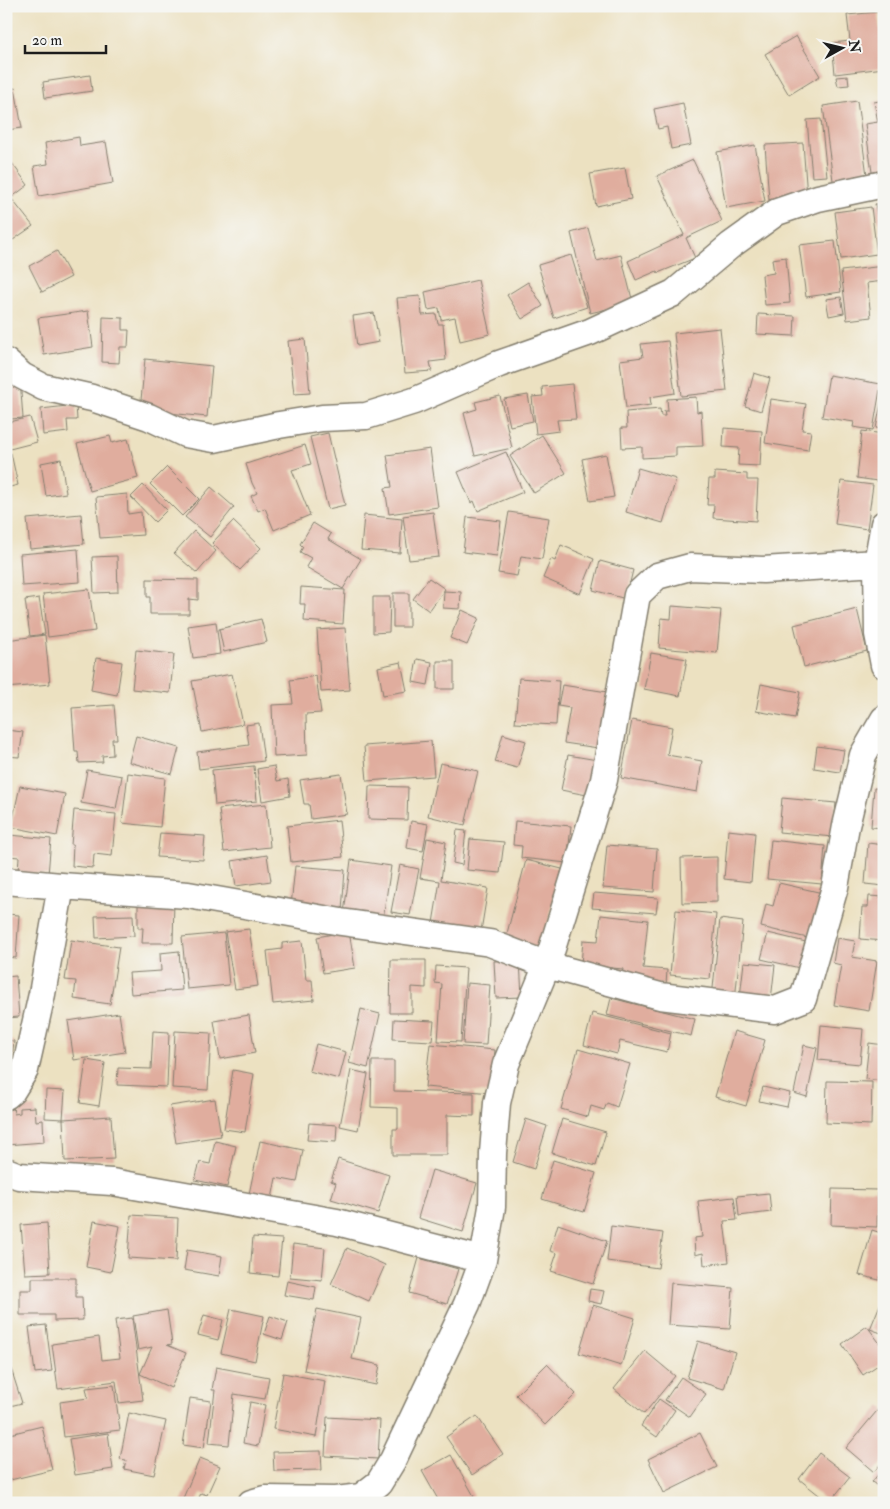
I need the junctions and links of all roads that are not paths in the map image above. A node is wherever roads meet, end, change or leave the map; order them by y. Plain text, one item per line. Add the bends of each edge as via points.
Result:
1 (884, 184) edge
2 (6, 362) edge
3 (884, 524) edge
4 (877, 562) junction
5 (884, 665) edge
6 (884, 719) edge
7 (6, 881) edge
8 (62, 886) junction
9 (547, 965) junction
10 (6, 1096) edge
11 (6, 1171) edge
12 (483, 1260) junction
13 (250, 1503) edge

1 - 2 street via 818,198 777,212 674,292 590,332 498,364 414,401 366,416 322,418 214,439 185,434 92,398 43,387 22,376
3 - 4 street
4 - 5 street via 878,634
4 - 9 street via 763,570 690,567 657,576 637,595 604,780
6 - 9 street via 863,755 835,888 803,999 775,1010 660,996
7 - 8 street
8 - 9 street via 188,895 341,922 490,943
8 - 10 street via 25,1070
9 - 12 street via 506,1064 497,1103 492,1154 492,1207
11 - 12 street via 19,1176 112,1182 337,1222
12 - 13 street via 466,1304 393,1460 379,1483 361,1497 266,1499

